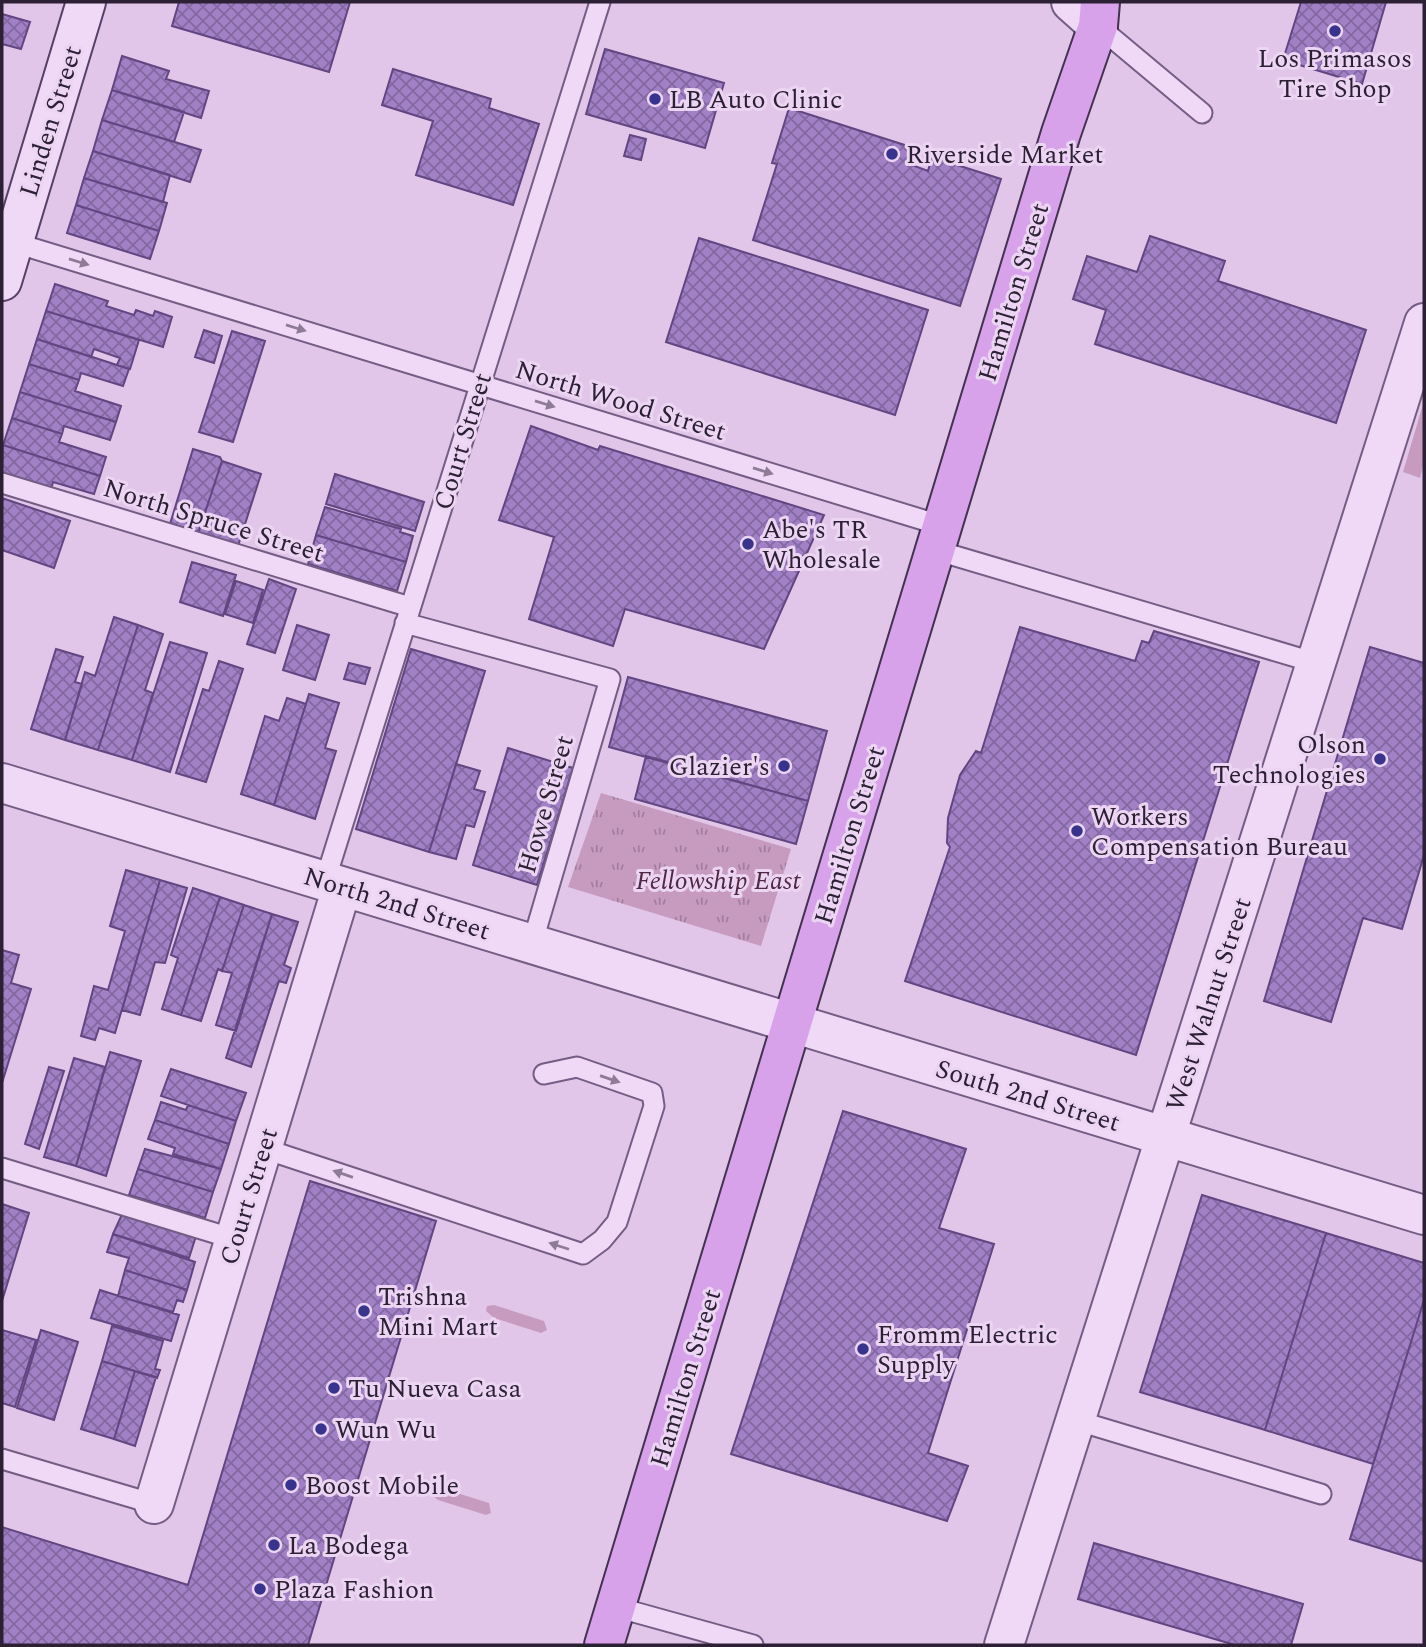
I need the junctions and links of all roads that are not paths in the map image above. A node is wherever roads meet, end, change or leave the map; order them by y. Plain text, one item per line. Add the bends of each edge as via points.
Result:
1 (86, 2) edge
2 (600, 2) edge
3 (1129, 2) edge
4 (1094, 8) edge
5 (1202, 113) dead end
6 (8, 240) edge
7 (2, 281) edge
8 (1424, 323) edge
9 (480, 384) junction
10 (2, 482) edge
11 (939, 538) junction
12 (408, 615) junction
13 (1317, 663) junction
14 (610, 679) joint
15 (2, 783) edge
16 (333, 884) junction
17 (532, 944) junction
18 (792, 1024) junction
19 (544, 1074) dead end
20 (1166, 1137) junction
21 (262, 1148) junction
22 (2, 1168) edge
23 (1424, 1215) edge
24 (234, 1239) junction
25 (1075, 1420) junction
26 (2, 1459) edge
27 (1321, 1494) dead end
28 (153, 1504) joint
29 (615, 1606) junction
30 (604, 1645) edge
31 (753, 1645) edge
32 (1004, 1645) edge

1 - 6 street, Linden Street
2 - 9 lane, Court Street
3 - 4 main road
4 - 5 lane
4 - 11 main road, Hamilton Street via 1058,146
6 - 7 street, Linden Street
6 -> 9 lane, North Wood Street
8 - 13 street, West Walnut Street
9 -> 11 lane, North Wood Street
9 - 12 lane, Court Street
10 - 12 lane, North Spruce Street
11 - 13 lane, North Wood Street
11 - 18 main road, Hamilton Street
12 - 14 lane, North Spruce Street
12 - 16 lane, Court Street
13 - 20 street, West Walnut Street
14 - 17 lane, Howe Street
15 - 16 street, North 2nd Street
16 - 17 street, North 2nd Street
16 - 21 street, Court Street
17 - 18 street, North 2nd Street
18 - 20 street, South 2nd Street
18 - 29 main road, Hamilton Street
19 -> 21 lane via 577,1067 652,1093 654,1107 617,1222 583,1254
20 - 23 street, South 2nd Street
20 - 25 street, West Walnut Street
21 - 24 street, Court Street
22 - 24 lane
24 - 28 street, Court Street
25 - 27 lane
25 - 32 street, West Walnut Street
26 - 28 lane
29 - 30 main road, Hamilton Street
29 - 31 lane

